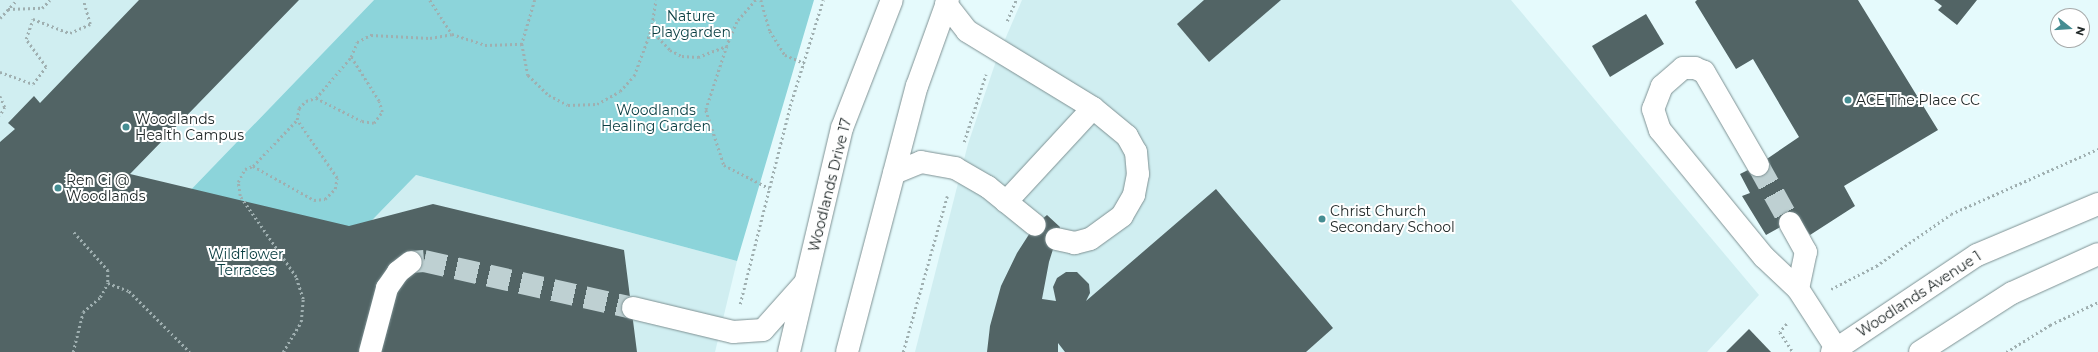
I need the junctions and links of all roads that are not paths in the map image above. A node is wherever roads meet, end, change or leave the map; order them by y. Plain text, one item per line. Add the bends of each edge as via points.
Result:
1 (892, 0) edge
2 (947, 2) edge
3 (1093, 108) junction
4 (1758, 165) tunnel mouth
5 (894, 173) junction
6 (1006, 202) junction
7 (2098, 204) edge
8 (1790, 223) tunnel mouth
9 (1035, 225) dead end
10 (1056, 239) dead end
11 (2098, 254) edge
12 (411, 262) tunnel mouth
13 (807, 280) junction
14 (1802, 295) junction
15 (633, 308) tunnel mouth
16 (1834, 350) edge
17 (370, 352) edge
18 (789, 352) edge
19 (847, 352) edge
20 (1920, 352) edge

1 - 13 street, Woodlands Drive 17 via 842,128
2 - 3 street via 967,31
2 - 5 street via 917,86
3 - 6 street
3 - 10 street via 1126,136 1136,152 1138,174 1134,195 1122,216 1090,239 1075,243
4 - 14 street via 1704,72 1695,68 1683,68 1662,86 1654,108 1660,130 1764,258
5 - 6 street via 921,162 955,168 988,187
5 - 19 street
6 - 9 street
7 - 16 street, Woodlands Avenue 1 via 1977,256
8 - 14 street via 1806,252
11 - 20 street via 2012,293
12 - 17 street via 398,272 387,288
13 - 15 street via 763,330 733,332
13 - 18 street, Woodlands Drive 17
14 - 16 street

